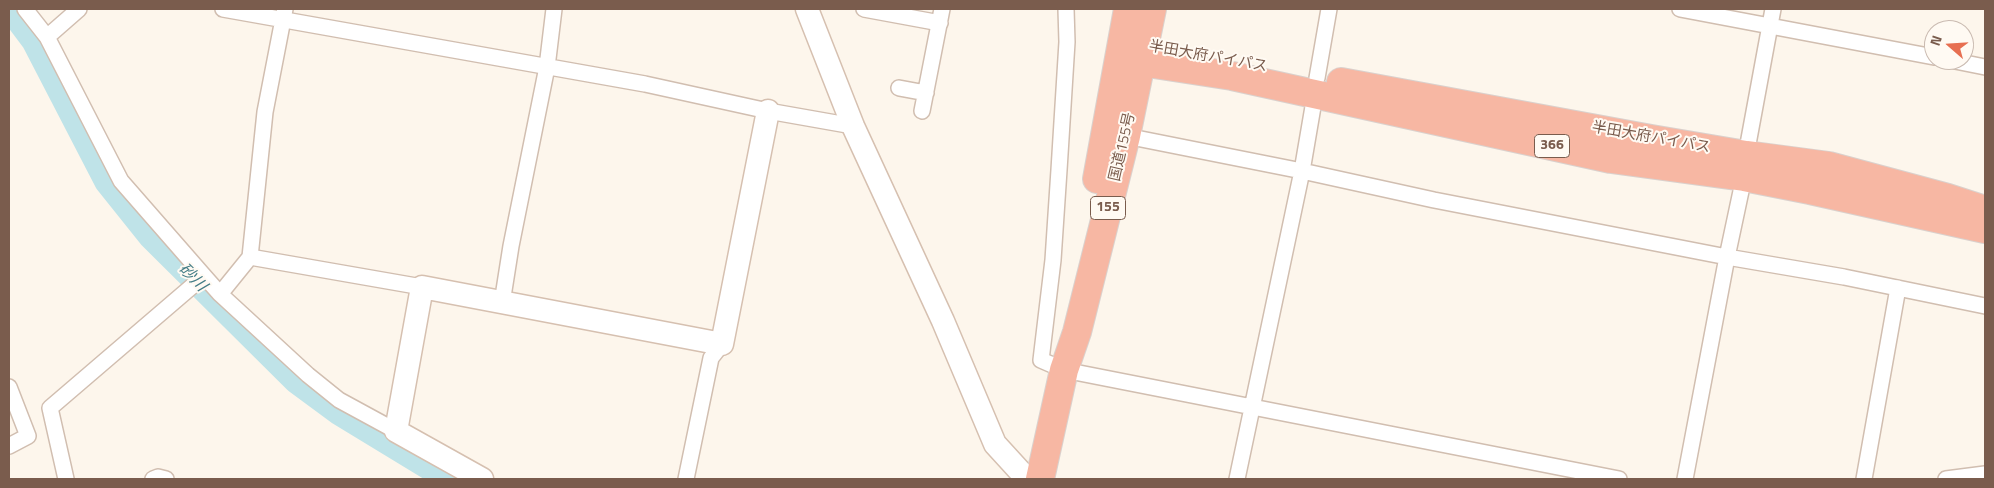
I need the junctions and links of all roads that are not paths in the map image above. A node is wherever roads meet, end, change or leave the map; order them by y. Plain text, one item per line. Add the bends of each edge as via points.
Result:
1 (25, 9) edge
2 (79, 9) edge
3 (224, 9) edge
4 (554, 9) edge
5 (864, 9) edge
6 (1066, 9) edge
7 (1128, 9) edge
8 (1152, 9) edge
9 (1329, 9) edge
10 (1680, 9) edge
11 (1773, 9) edge
12 (813, 11) edge
13 (284, 14) edge
14 (941, 16) edge
15 (1770, 26) junction
16 (47, 37) junction
17 (1136, 52) junction
18 (1924, 55) edge
19 (548, 67) junction
20 (1316, 86) junction
21 (899, 88) dead end
22 (926, 93) junction
23 (768, 111) junction
24 (922, 111) dead end
25 (853, 126) junction
26 (1126, 136) junction
27 (1745, 166) junction
28 (1302, 171) junction
29 (1985, 210) edge
30 (1985, 229) edge
31 (250, 257) junction
32 (1727, 257) junction
33 (204, 276) junction
34 (422, 287) junction
35 (1898, 288) junction
36 (220, 294) junction
37 (502, 303) junction
38 (1985, 306) edge
39 (722, 344) junction
40 (1064, 370) junction
41 (9, 387) edge
42 (1251, 407) junction
43 (396, 431) junction
44 (9, 446) edge
45 (1985, 474) edge
46 (66, 479) edge
47 (153, 479) edge
48 (166, 479) edge
49 (482, 479) edge
50 (686, 479) edge
51 (1027, 479) edge
52 (1040, 479) edge
53 (1237, 479) edge
54 (1619, 479) edge
55 (1685, 479) edge
56 (1864, 479) edge
57 (1946, 479) edge

1 - 16 street
2 - 16 street
3 - 13 street
4 - 19 street
5 - 14 street
6 - 40 street via 1059,170 1041,360
7 - 17 highway, 国道155号 / 155
8 - 17 highway, 国道155号 / 155
9 - 20 street
10 - 15 street
11 - 15 street
12 - 25 street
13 - 19 street
13 - 31 street via 265,112
14 - 22 street
15 - 18 street
15 - 27 street
16 - 33 street via 121,181
17 - 20 highway, 半田大府パイパス / 366
17 - 26 highway, 国道155号 / 155
17 - 40 highway, 国道155号 / 155 via 1107,132 1067,327
19 - 23 street
19 - 37 street
20 - 27 highway, 半田大府パイパス / 366 via 1611,159
20 - 28 street
21 - 22 street
22 - 24 street
23 - 25 street
23 - 39 street
25 - 51 street via 943,320 996,444
26 - 28 street
26 - 40 highway, 国道155号 / 155
27 - 29 highway, 半田大府パイパス / 366 via 1829,166
27 - 30 highway, 半田大府パイパス / 366 via 1867,202
27 - 32 street
28 - 32 street
28 - 42 street
31 - 34 street
31 - 36 street
32 - 35 street
32 - 55 street
33 - 36 street
33 - 46 street via 50,408
34 - 37 street
34 - 43 street
35 - 38 street
35 - 56 street
36 - 43 street via 339,400
37 - 39 street
39 - 50 street via 711,358
40 - 42 street
40 - 52 highway, 国道155号 / 155
41 - 44 street via 28,436
42 - 53 street
42 - 54 street
43 - 49 street
45 - 57 street
47 - 48 street via 158,476

